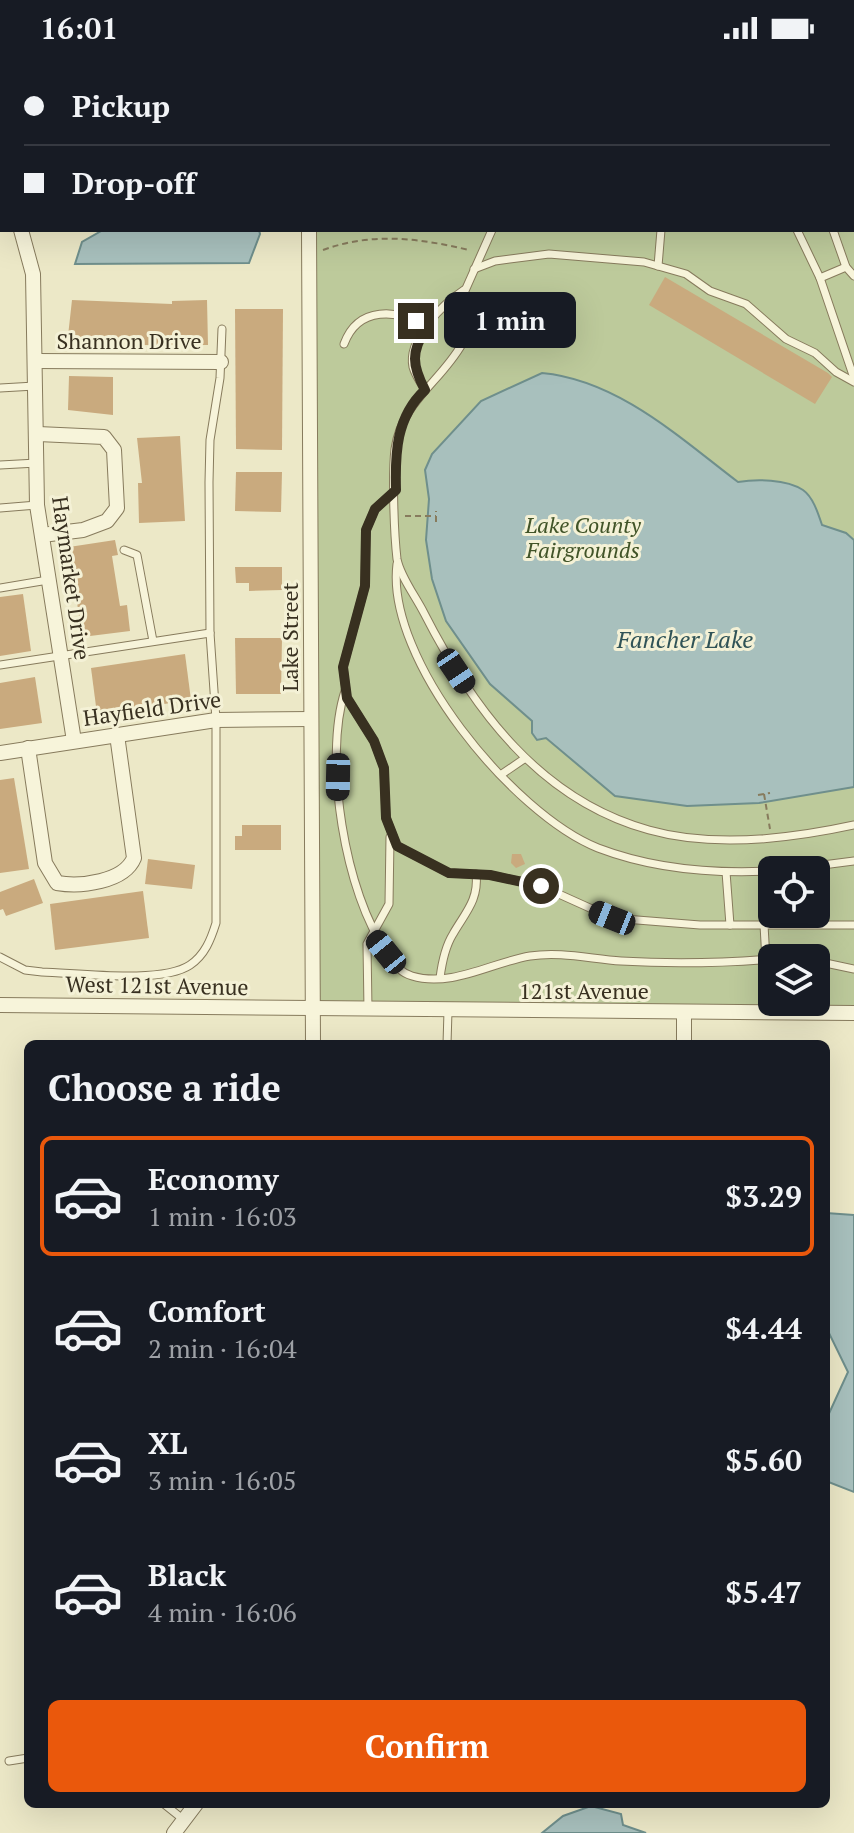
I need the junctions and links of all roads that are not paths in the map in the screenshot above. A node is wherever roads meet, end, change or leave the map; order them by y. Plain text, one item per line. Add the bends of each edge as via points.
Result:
1 (22, 232) edge
2 (309, 232) edge
3 (491, 232) edge
4 (661, 232) edge
5 (798, 232) edge
6 (834, 232) edge
7 (658, 266) junction
8 (846, 267) junction
9 (474, 269) junction
10 (854, 276) edge
11 (820, 278) junction
12 (466, 288) junction
13 (426, 328) junction
14 (222, 329) dead end
15 (344, 344) dead end
16 (36, 361) junction
17 (221, 362) junction
18 (854, 380) edge
19 (37, 386) junction
20 (0, 388) edge
21 (425, 390) junction
22 (38, 434) junction
23 (37, 463) junction
24 (0, 465) edge
25 (396, 490) junction
26 (37, 505) junction
27 (0, 508) edge
28 (42, 535) junction
29 (124, 550) dead end
30 (397, 562) junction
31 (48, 580) junction
32 (0, 588) edge
33 (210, 633) junction
34 (153, 641) junction
35 (60, 656) junction
36 (0, 665) edge
37 (346, 689) junction
38 (311, 719) junction
39 (216, 720) junction
40 (117, 735) junction
41 (74, 741) junction
42 (28, 748) junction
43 (0, 753) edge
44 (524, 759) junction
45 (502, 774) junction
46 (854, 825) edge
47 (391, 830) junction
48 (854, 861) edge
49 (830, 864) edge
50 (758, 871) edge
51 (726, 872) junction
52 (476, 874) junction
53 (730, 925) junction
54 (758, 925) edge
55 (830, 925) edge
56 (854, 925) edge
57 (373, 935) junction
58 (0, 957) edge
59 (758, 959) edge
60 (830, 964) edge
61 (854, 969) edge
62 (440, 978) junction
63 (0, 1005) edge
64 (314, 1009) junction
65 (368, 1010) junction
66 (448, 1011) junction
67 (684, 1012) junction
68 (854, 1013) edge
69 (313, 1040) edge
70 (447, 1040) edge
71 (684, 1040) edge
72 (24, 1759) edge
73 (9, 1761) dead end
74 (169, 1808) edge
75 (193, 1808) edge
76 (184, 1820) junction
77 (174, 1833) edge

1 - 16 street, Haymarket Drive via 33,274
2 - 38 street, Lake Street
3 - 9 lane
4 - 7 lane
5 - 11 lane
6 - 8 lane
7 - 9 lane via 549,254
7 - 18 lane via 746,304 786,339
8 - 10 lane
8 - 11 lane
9 - 12 lane
11 - 18 lane
12 - 13 lane
12 - 21 lane via 456,311 462,344 448,369
13 - 15 lane via 395,312 375,314 349,332
13 - 21 lane via 413,357
14 - 17 lane
16 - 17 street, Shannon Drive
16 - 19 street, Haymarket Drive
17 - 33 lane via 210,440
19 - 20 lane
19 - 22 street, Haymarket Drive
21 - 25 lane via 411,403 402,424 395,449
22 - 23 street, Haymarket Drive
22 - 28 street via 104,437 114,450 117,508 107,521 83,530
23 - 24 lane
23 - 26 street, Haymarket Drive
25 - 30 lane
25 - 37 lane via 375,509 366,530 365,586 343,667
26 - 27 lane
26 - 28 street, Haymarket Drive
28 - 31 street, Haymarket Drive
29 - 34 lane via 137,555
30 - 44 lane via 443,653
30 - 45 lane via 398,606 414,653 459,725
31 - 32 lane
31 - 35 street, Haymarket Drive
33 - 34 lane
33 - 39 lane
34 - 35 lane
35 - 36 lane
35 - 41 street, Haymarket Drive
37 - 47 lane via 384,768
37 - 57 lane via 337,713 337,793 352,875
38 - 39 street, Hayfield Drive
38 - 64 street, Lake Street
39 - 40 street, Hayfield Drive
39 - 58 lane via 216,923 202,955 162,974 42,972
40 - 41 street, Hayfield Drive
40 - 42 street via 134,858 119,876 68,885 57,883 45,863
41 - 42 street, Hayfield Drive
42 - 43 street, Hayfield Drive
44 - 45 lane
44 - 46 lane via 588,805 648,830 771,838
45 - 51 lane via 541,814 598,848 634,859
47 - 52 lane via 397,846 449,873
47 - 57 lane via 389,904
48 - 49 lane
50 - 51 lane
51 - 53 lane
52 - 53 lane via 541,886 612,918
52 - 62 lane via 473,904 453,934
53 - 54 lane
55 - 56 lane
57 - 62 lane via 400,971
57 - 65 lane via 367,944
59 - 62 lane via 622,961 531,955
60 - 61 lane
63 - 64 street, West 121st Avenue
64 - 65 street, 121st Avenue
64 - 69 street, Lake Street
65 - 66 street, 121st Avenue
66 - 67 street, 121st Avenue
66 - 70 lane
67 - 68 street, 121st Avenue
67 - 71 street
72 - 73 lane
74 - 76 lane
75 - 76 street
76 - 77 street

